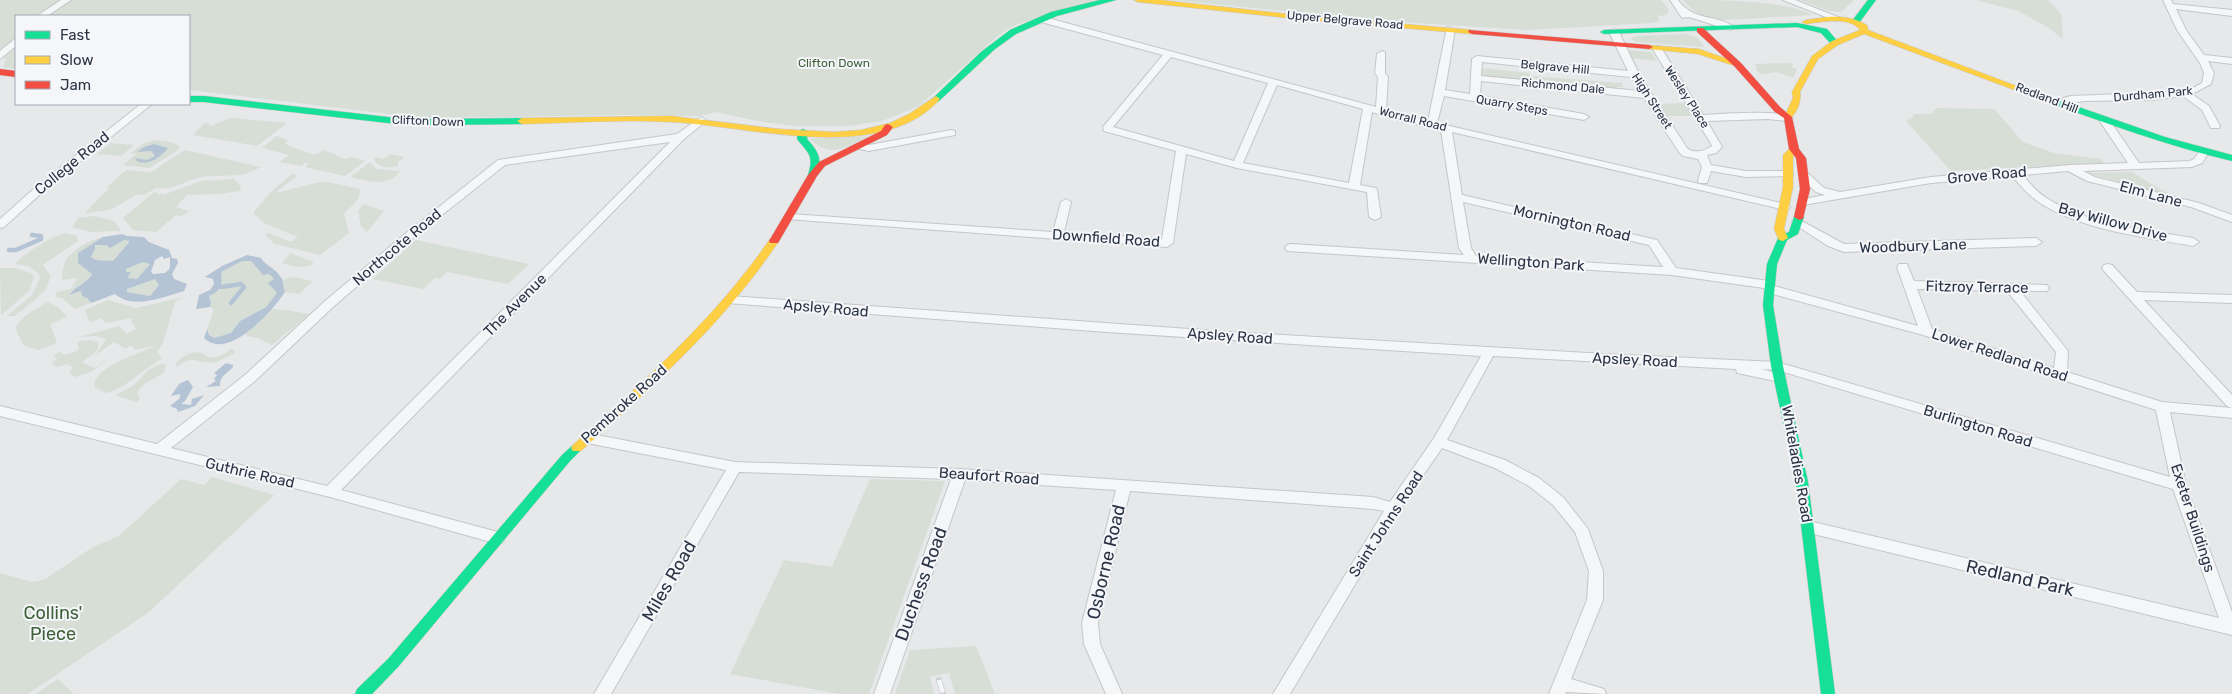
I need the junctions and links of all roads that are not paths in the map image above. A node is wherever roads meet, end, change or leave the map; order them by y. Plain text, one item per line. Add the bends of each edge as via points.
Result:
1 (67, 0) edge
2 (1112, 0) edge
3 (1138, 0) edge
4 (1674, 0) edge
5 (1787, 0) edge
6 (1872, 0) edge
7 (2169, 3) edge
8 (1683, 12) junction
9 (2232, 12) edge
10 (43, 15) edge
11 (1839, 19) junction
12 (1044, 20) junction
13 (1797, 25) junction
14 (1860, 26) junction
15 (1730, 27) junction
16 (1450, 29) junction
17 (1663, 30) junction
18 (1700, 30) junction
19 (1614, 32) junction
20 (1552, 37) junction
21 (15, 42) edge
22 (1835, 43) junction
23 (1619, 44) junction
24 (1657, 48) junction
25 (1169, 54) junction
26 (1382, 54) dead end
27 (0, 56) edge
28 (2201, 57) junction
29 (2232, 61) edge
30 (1738, 64) junction
31 (0, 72) edge
32 (15, 74) edge
33 (1634, 74) junction
34 (1477, 78) junction
35 (1273, 83) junction
36 (1757, 85) junction
37 (1440, 92) junction
38 (1796, 92) junction
39 (2184, 93) junction
40 (190, 94) edge
41 (1648, 94) junction
42 (203, 98) junction
43 (1476, 98) junction
44 (190, 99) edge
45 (2062, 104) junction
46 (146, 105) edge
47 (1368, 107) junction
48 (1381, 111) junction
49 (1584, 117) dead end
50 (1702, 118) junction
51 (1788, 118) junction
52 (701, 120) junction
53 (2104, 120) junction
54 (1432, 124) junction
55 (888, 126) junction
56 (2215, 126) dead end
57 (1446, 128) junction
58 (803, 132) junction
59 (951, 133) dead end
60 (680, 137) junction
61 (858, 146) junction
62 (1794, 149) junction
63 (1181, 150) junction
64 (2204, 152) junction
65 (1701, 156) junction
66 (2232, 158) edge
67 (1237, 164) junction
68 (2135, 165) junction
69 (1707, 168) junction
70 (2070, 168) junction
71 (2015, 173) junction
72 (1788, 174) junction
73 (813, 175) junction
74 (1805, 176) junction
75 (1703, 181) dead end
76 (1354, 187) junction
77 (1839, 195) junction
78 (1456, 197) junction
79 (1066, 202) dead end
80 (1803, 202) junction
81 (1785, 207) junction
82 (790, 217) junction
83 (1375, 217) dead end
84 (2232, 219) edge
85 (1798, 222) junction
86 (0, 226) edge
87 (1058, 236) junction
88 (1783, 238) junction
89 (2036, 242) dead end
90 (2193, 242) dead end
91 (1291, 248) dead end
92 (1472, 258) junction
93 (1903, 267) dead end
94 (2108, 268) dead end
95 (1672, 271) junction
96 (1911, 285) junction
97 (1769, 287) junction
98 (2011, 288) junction
99 (2043, 288) dead end
100 (2135, 296) junction
101 (2232, 299) edge
102 (731, 300) junction
103 (1927, 332) junction
104 (1489, 353) junction
105 (1779, 372) junction
106 (2060, 375) junction
107 (2232, 403) edge
108 (2162, 407) junction
109 (0, 412) edge
110 (2232, 413) edge
111 (587, 438) junction
112 (1439, 442) junction
113 (158, 451) junction
114 (735, 467) junction
115 (960, 474) junction
116 (2179, 485) junction
117 (1124, 486) junction
118 (330, 492) junction
119 (1393, 508) junction
120 (1809, 527) junction
121 (498, 538) junction
122 (2231, 628) edge
123 (1560, 689) edge
124 (362, 694) edge
125 (602, 694) edge
126 (882, 694) edge
127 (1114, 694) edge
128 (1281, 694) edge
129 (1598, 694) edge
130 (1828, 694) edge

1 - 10 street
2 - 12 main road
3 - 16 main road, Upper Belgrave Road
4 - 8 street
5 - 11 street
6 - 14 main road
7 - 9 street
7 - 28 street, Durdham Park via 2182,32
8 - 15 street
8 - 17 street via 1678,23
8 - 18 street
11 - 13 main road, Upper Belgrave Road
11 - 14 main road, Upper Belgrave Road
12 - 25 street, Worrall Road
12 - 55 main road via 1004,38 921,110
13 - 15 main road, Upper Belgrave Road
13 - 22 main road, Upper Belgrave Road via 1823,30 1832,36
14 - 22 main road
14 - 45 main road, Redland Hill
15 - 18 main road, Upper Belgrave Road
16 - 20 main road, Upper Belgrave Road
16 - 37 street
17 - 18 main road, Upper Belgrave Road
17 - 19 main road, Upper Belgrave Road
18 - 30 main road
19 - 20 main road, Upper Belgrave Road
19 - 23 street, High Street
20 - 23 main road, Upper Belgrave Road
21 - 27 street
22 - 38 main road via 1815,58
23 - 24 main road, Upper Belgrave Road
23 - 33 street, High Street
24 - 30 main road, Upper Belgrave Road via 1699,52
24 - 50 street, Wesley Place
25 - 35 street, Worrall Road
25 - 63 street via 1108,129
26 - 48 street
28 - 29 street
28 - 39 street, Durdham Park via 2210,78 2201,89
30 - 36 main road
31 - 32 main road
33 - 34 street, Belgrave Hill via 1477,59
33 - 41 street, High Street
34 - 41 street, Richmond Dale
34 - 43 street
35 - 47 street, Worrall Road
35 - 67 street
36 - 38 main road via 1776,92
36 - 51 main road
37 - 43 street, Quarry Steps
37 - 54 street
38 - 51 main road via 1797,98
39 - 45 street, Durdham Park via 2143,98 2072,98
39 - 56 street via 2210,108
40 - 42 main road, Clifton Down
41 - 65 street, High Street via 1687,154
42 - 44 main road, Clifton Down
42 - 52 main road, Clifton Down via 426,122
43 - 49 street, Quarry Steps
45 - 53 main road, Redland Hill
46 - 86 street, College Road via 42,187
47 - 48 street, Worrall Road
47 - 76 street
48 - 54 street, Worrall Road
50 - 51 street
50 - 65 street, Wesley Place via 1717,147 1701,153
51 - 62 main road, Whiteladies Road
52 - 58 main road, Clifton Down
52 - 60 street, The Avenue
53 - 64 main road, Redland Hill
53 - 68 street
54 - 57 street, Worrall Road
55 - 58 main road, Clifton Down via 834,134
55 - 61 main road, Pembroke Road via 884,133
57 - 78 street
57 - 81 street, Worrall Road
58 - 73 main road via 802,139 816,154
59 - 61 street via 869,148
60 - 113 street, Northcote Road via 502,162 329,304 250,378
60 - 118 street, The Avenue
61 - 73 main road, Pembroke Road via 822,164
62 - 72 main road, Whiteladies Road via 1788,155
62 - 74 main road, Whiteladies Road via 1801,158
63 - 67 street
63 - 87 street, Downfield Road via 1167,243
64 - 66 main road, Redland Hill
64 - 68 street, Grove Road via 2192,164
65 - 69 street
67 - 76 street
68 - 70 street, Grove Road
69 - 72 street via 1746,174
69 - 75 street
70 - 71 street, Grove Road
70 - 84 street, Elm Lane via 2091,178
71 - 77 street, Grove Road via 1931,180
71 - 90 street, Bay Willow Drive via 2040,198 2058,208 2130,230
72 - 81 main road, Whiteladies Road
73 - 82 main road, Pembroke Road
74 - 77 street, Grove Road via 1820,190
74 - 80 main road, Whiteladies Road
76 - 83 street via 1372,190
77 - 80 street, Grove Road
78 - 92 street via 1465,248
78 - 95 street, Mornington Road via 1653,242
79 - 87 street
80 - 85 main road, Whiteladies Road
81 - 88 main road, Whiteladies Road via 1779,229
82 - 87 street, Downfield Road
82 - 102 main road, Pembroke Road
85 - 88 main road, Whiteladies Road via 1793,234
85 - 89 street, Woodbury Lane via 1844,248
88 - 97 main road, Whiteladies Road via 1772,264
91 - 92 street, Wellington Park
92 - 95 street, Wellington Park
93 - 96 street
94 - 100 street
95 - 97 street, Wellington Park
96 - 98 street, Fitzroy Terrace
96 - 103 street
97 - 103 street, Lower Redland Road
97 - 105 main road, Whiteladies Road via 1768,305
98 - 99 street, Fitzroy Terrace
98 - 106 street via 2062,351
100 - 101 street
100 - 107 street
102 - 104 street, Apsley Road
102 - 111 main road, Pembroke Road via 682,351
103 - 106 street, Lower Redland Road
104 - 105 street, Apsley Road via 1730,366
104 - 112 street, Saint Johns Road
105 - 116 street, Burlington Road
105 - 120 main road, Whiteladies Road
106 - 108 street, Lower Redland Road
108 - 110 street, Lower Redland Road
108 - 116 street, Exeter Buildings
109 - 113 street, Guthrie Road
111 - 114 street, Beaufort Road
111 - 121 main road, Pembroke Road
112 - 119 street, Saint Johns Road
112 - 123 street via 1500,464 1534,482 1558,501 1581,529 1596,571 1595,600
113 - 118 street, Guthrie Road
114 - 115 street, Beaufort Road
114 - 125 street, Miles Road
115 - 117 street, Beaufort Road
115 - 126 street, Duchess Road
116 - 122 street, Exeter Buildings
117 - 119 street, Beaufort Road via 1373,503
117 - 127 street, Osborne Road via 1090,623 1092,644
118 - 121 street, Guthrie Road
119 - 128 street, Saint Johns Road
120 - 122 street, Redland Park
120 - 130 main road, Whiteladies Road
121 - 124 main road, Pembroke Road via 393,663
123 - 129 street

